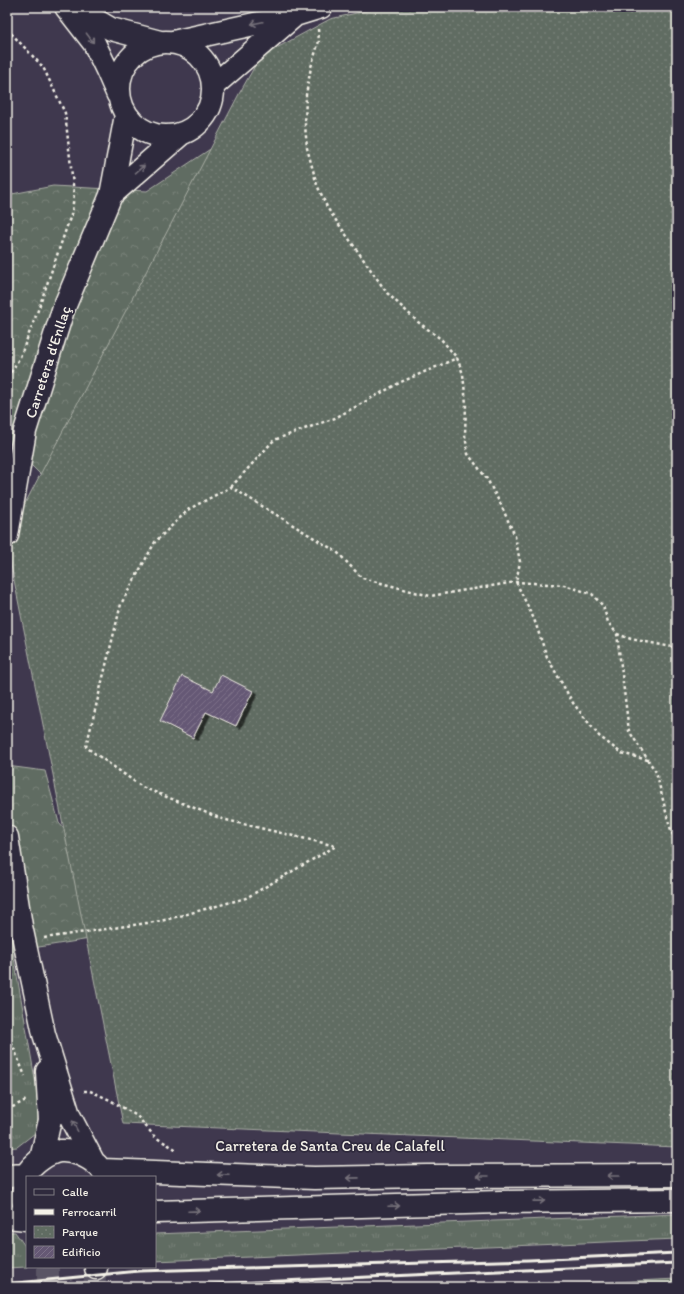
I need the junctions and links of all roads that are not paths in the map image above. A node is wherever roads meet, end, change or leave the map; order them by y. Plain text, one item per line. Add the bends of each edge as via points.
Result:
1 (66, 7) edge
2 (73, 7) edge
3 (318, 8) edge
4 (295, 15) junction
5 (166, 42) junction
6 (213, 86) junction
7 (122, 106) junction
8 (180, 134) junction
9 (111, 195) junction
10 (7, 535) edge
11 (7, 837) edge
12 (56, 1094) junction
13 (41, 1159) junction
14 (100, 1169) edge
15 (17, 1175) edge
16 (677, 1175) edge
17 (677, 1200) edge
18 (26, 1212) edge
19 (156, 1212) edge
20 (7, 1217) edge
21 (26, 1219) edge

1 -> 7 street via 94,44
2 - 5 street via 111,29
3 - 4 street
4 -> 5 street
4 - 6 street
5 - 6 street via 187,46 200,56 209,70
5 - 7 street via 143,47 132,55 122,69 118,84
6 - 8 street via 212,100 206,115 195,126
7 - 8 street via 137,127 150,134
7 - 9 street, Carretera d'Enllaç
9 -> 8 street, Carretera d'Enllaç
9 - 10 street, Carretera d'Enllaç via 63,310 25,431
11 - 12 street via 21,926
12 - 13 street
14 -> 12 street
13 - 14 street via 60,1151 80,1154
13 - 15 street
16 -> 14 street via 314,1178
15 - 18 street
19 -> 17 street
20 - 21 street

